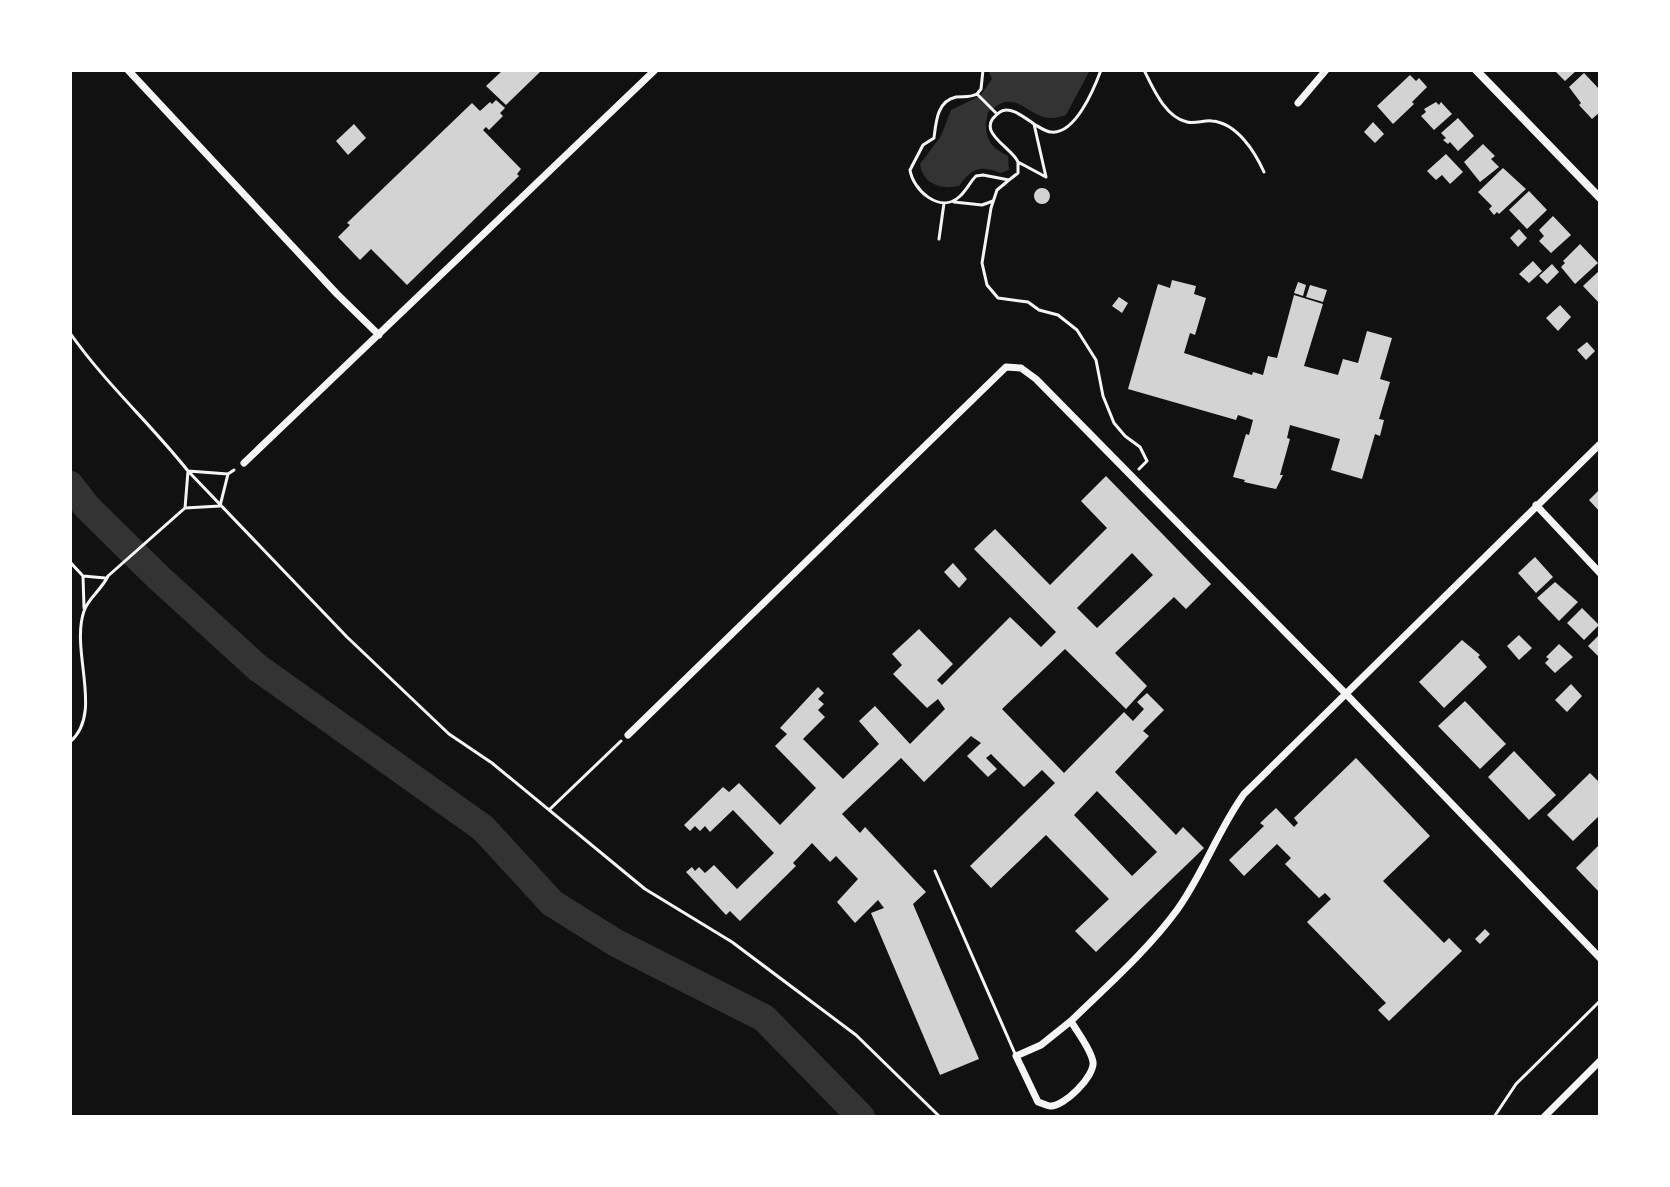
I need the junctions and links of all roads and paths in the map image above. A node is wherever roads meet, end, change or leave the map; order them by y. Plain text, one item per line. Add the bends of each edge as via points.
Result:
1 (128, 70) edge
2 (655, 70) edge
3 (983, 70) edge
4 (1101, 70) edge
5 (1144, 70) edge
6 (1326, 70) edge
7 (1476, 70) edge
8 (977, 94) junction
9 (1298, 103) dead end
10 (997, 114) junction
11 (1034, 124) junction
12 (1018, 162) junction
13 (1264, 172) dead end
14 (1009, 180) junction
15 (1600, 198) edge
16 (952, 201) junction
17 (993, 201) junction
18 (944, 202) junction
19 (939, 239) dead end
20 (70, 333) edge
21 (379, 335) junction
22 (1600, 444) edge
23 (244, 463) joint
24 (188, 471) junction
25 (228, 474) junction
26 (1132, 477) junction
27 (1536, 505) junction
28 (220, 506) junction
29 (185, 508) junction
30 (70, 562) edge
31 (1600, 573) edge
32 (83, 576) junction
33 (108, 576) junction
34 (84, 608) junction
35 (1347, 695) junction
36 (628, 735) joint
37 (70, 742) edge
38 (549, 810) junction
39 (935, 871) dead end
40 (1600, 958) edge
41 (1600, 1001) edge
42 (1071, 1021) junction
43 (1016, 1056) junction
44 (1600, 1061) edge
45 (940, 1117) edge
46 (1494, 1117) edge
47 (1544, 1117) edge

1 - 21 street
2 - 21 street
3 - 8 path
4 - 11 path via 1067,130 1050,133
5 - 13 path via 1169,110 1185,122 1214,121 1231,130 1254,150
6 - 9 street
7 - 15 street
8 - 10 path
8 - 18 path via 942,106 934,138 923,145 910,170 923,193
10 - 11 path via 1007,109
10 - 12 path via 993,136 1014,152
11 - 12 path via 1046,177
12 - 14 path via 1018,173
14 - 16 path via 976,176
14 - 17 path
16 - 17 path
16 - 18 path
17 - 26 path via 982,263 987,285 998,298 1028,302 1077,330 1096,360 1114,423 1147,458
18 - 19 path
20 - 24 path via 104,379
21 - 23 street
22 - 27 street
23 - 25 path
24 - 25 path
24 - 28 path
24 - 29 path
25 - 28 path
26 - 35 street
26 - 36 street via 1036,379 1021,368 1006,367
27 - 31 street
27 - 35 street
28 - 29 path
28 - 38 path via 449,734
29 - 33 path
30 - 32 path
32 - 33 path
32 - 34 path
33 - 34 path
34 - 37 path via 80,650 87,710 80,734
35 - 40 street
35 - 42 street via 1244,794 1177,910
36 - 38 path
38 - 45 path via 645,889 732,942 856,1035
39 - 43 lane
41 - 46 path via 1516,1084
42 - 43 street via 1041,1045
42 - 43 street via 1093,1061 1092,1071 1059,1104 1038,1102
44 - 47 street

